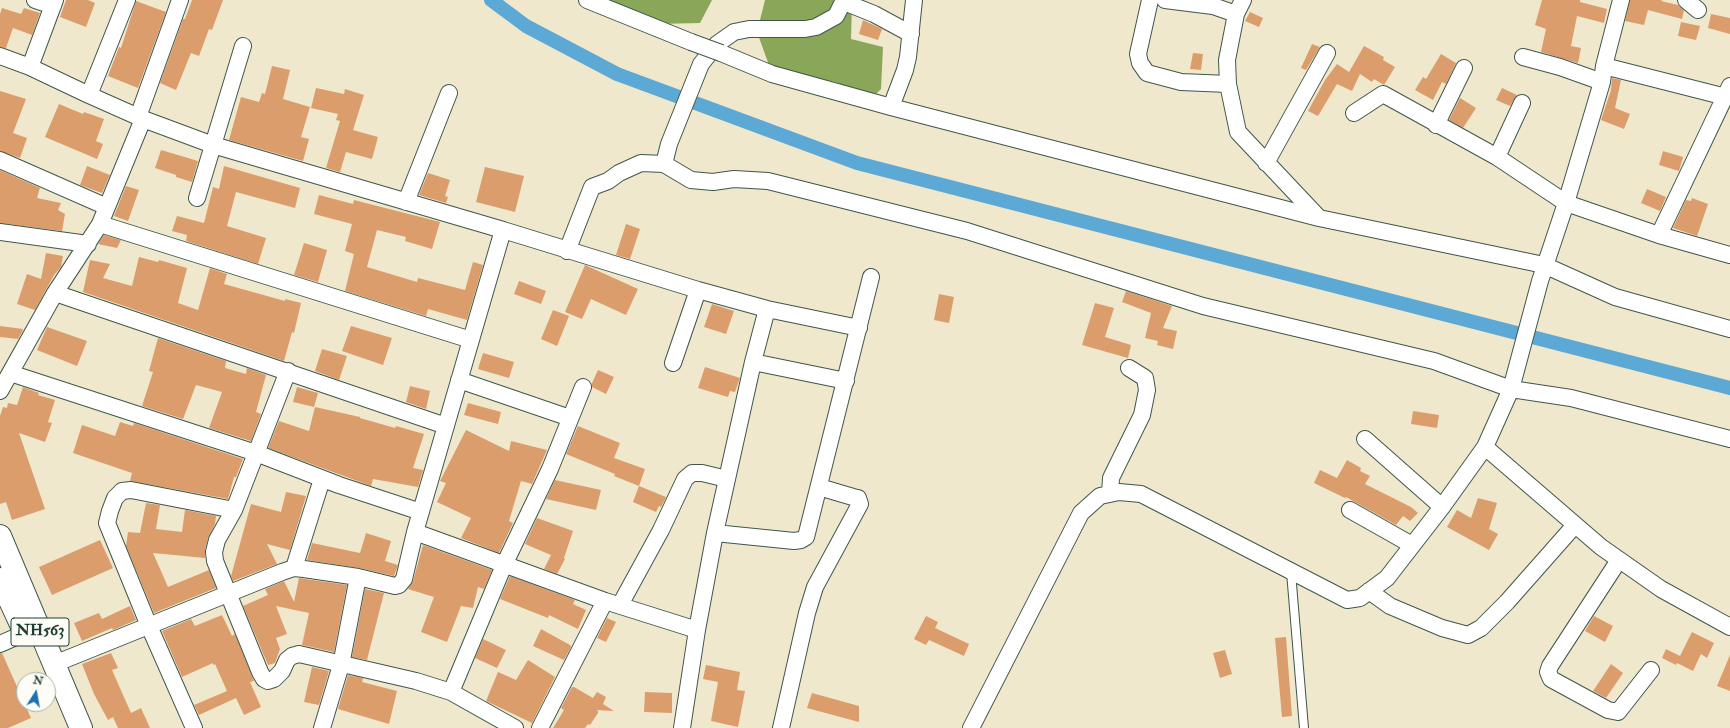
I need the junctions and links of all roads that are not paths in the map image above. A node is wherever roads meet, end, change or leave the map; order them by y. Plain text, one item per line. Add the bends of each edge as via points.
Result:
1 (35, 0) edge
2 (127, 0) edge
3 (180, 0) edge
4 (587, 0) edge
5 (914, 0) edge
6 (1150, 0) edge
7 (1166, 0) edge
8 (844, 1) edge
9 (1616, 1) edge
10 (1198, 2) edge
11 (54, 3) edge
12 (876, 7) edge
13 (1239, 7) edge
14 (911, 34) junction
15 (243, 46) dead end
16 (1327, 53) dead end
17 (0, 56) edge
18 (1523, 57) dead end
19 (1604, 66) junction
20 (30, 67) junction
21 (1464, 68) dead end
22 (1602, 82) junction
23 (1228, 84) junction
24 (1728, 92) edge
25 (449, 93) dead end
26 (89, 95) junction
27 (1522, 103) dead end
28 (891, 107) junction
29 (1354, 113) dead end
30 (141, 118) junction
31 (1436, 125) junction
32 (213, 145) junction
33 (1496, 157) junction
34 (0, 160) edge
35 (1266, 163) junction
36 (664, 164) junction
37 (197, 198) dead end
38 (406, 202) junction
39 (1566, 204) junction
40 (107, 207) junction
41 (1319, 218) junction
42 (100, 224) junction
43 (503, 230) junction
44 (0, 232) edge
45 (1659, 235) junction
46 (88, 244) junction
47 (567, 251) junction
48 (1730, 255) edge
49 (1544, 265) junction
50 (871, 278) dead end
51 (698, 290) junction
52 (55, 293) junction
53 (767, 309) junction
54 (859, 328) junction
55 (1730, 329) edge
56 (471, 340) junction
57 (753, 362) junction
58 (673, 364) dead end
59 (1129, 368) dead end
60 (288, 371) junction
61 (10, 373) junction
62 (459, 380) junction
63 (846, 382) junction
64 (583, 387) dead end
65 (1511, 389) junction
66 (0, 391) edge
67 (570, 418) junction
68 (446, 426) junction
69 (1365, 439) dead end
70 (1730, 439) edge
71 (1485, 447) junction
72 (256, 453) junction
73 (322, 479) junction
74 (728, 479) junction
75 (819, 487) junction
76 (1110, 494) junction
77 (1442, 507) junction
78 (234, 510) junction
79 (1350, 510) dead end
80 (421, 512) junction
81 (1576, 525) junction
82 (415, 532) junction
83 (716, 533) junction
84 (0, 536) edge
85 (1412, 545) junction
86 (1619, 560) junction
87 (504, 565) junction
88 (294, 568) junction
89 (1291, 572) junction
90 (358, 577) junction
91 (0, 579) edge
92 (1369, 591) junction
93 (229, 594) junction
94 (612, 603) junction
95 (149, 626) junction
96 (1730, 627) edge
97 (697, 630) junction
98 (25, 633) junction
99 (0, 644) edge
100 (341, 665) junction
101 (1650, 670) dead end
102 (47, 672) edge
103 (48, 672) edge
104 (56, 672) edge
105 (56, 687) edge
106 (451, 692) junction
107 (56, 696) edge
108 (67, 728) edge
109 (81, 728) edge
110 (194, 728) edge
111 (322, 728) edge
112 (515, 728) edge
113 (540, 728) edge
114 (682, 728) edge
115 (781, 728) edge
116 (971, 728) edge
117 (1304, 728) edge

1 - 11 street
2 - 26 street
3 - 30 street
4 - 28 street, bridge via 772,74
5 - 14 street
6 - 23 street via 1138,54 1140,63 1147,73 1181,82
7 - 10 street
8 - 12 street
8 - 36 street via 836,16 816,26 805,29 749,29 734,32 717,44 701,64 669,144
9 - 19 street
10 - 13 street via 1213,6
11 - 20 street
12 - 14 street
13 - 23 street via 1227,60
14 - 28 street via 906,70
15 - 32 street
16 - 35 street
17 - 20 street
18 - 22 street
19 - 22 street
19 - 24 street
20 - 26 street
21 - 31 street
22 - 39 street
23 - 35 street via 1238,132
24 - 45 street
25 - 38 street
26 - 30 street
27 - 33 street
28 - 41 street
29 - 31 street via 1383,94
30 - 32 street
30 - 40 street
31 - 33 street
32 - 37 street
32 - 38 street
33 - 39 street
34 - 40 street
35 - 41 street
36 - 47 street via 641,162 592,187
36 - 65 street via 691,180 768,181 967,231 1204,306 1434,361
38 - 43 street
39 - 45 street
39 - 49 street
40 - 42 street
41 - 49 street
42 - 46 street
42 - 56 street
43 - 47 street
43 - 56 street
44 - 46 street
45 - 48 street
46 - 52 street
47 - 51 street
49 - 55 street via 1615,297
49 - 65 street
50 - 54 street
51 - 53 street
51 - 58 street
52 - 60 street
52 - 61 street
53 - 54 street
53 - 57 street
54 - 63 street
56 - 62 street
57 - 63 street
57 - 74 street
59 - 76 street via 1145,378 1147,390 1142,416 1111,478
60 - 68 street
60 - 72 street
61 - 66 street
61 - 72 street
62 - 67 street
62 - 68 street
63 - 75 street
64 - 67 street
65 - 70 street via 1571,398
65 - 71 street
67 - 87 street via 550,470
68 - 80 street
69 - 77 street
71 - 77 street
71 - 81 street
72 - 73 street
72 - 78 street
73 - 80 street
73 - 88 street
74 - 83 street
74 - 94 street via 702,473 692,473 685,479 661,530
75 - 83 street via 808,531 801,540
75 - 115 street via 858,498 860,504 815,587
76 - 89 street via 1141,494
76 - 116 street via 1100,496 1081,513
77 - 85 street
78 - 93 street via 217,540 214,552 215,561
78 - 95 street via 131,490 122,492 115,498 107,523
79 - 85 street
80 - 82 street
81 - 86 street
81 - 92 street via 1507,602 1481,628 1468,635 1442,628 1390,606
82 - 87 street
82 - 90 street via 404,579 399,585
83 - 97 street
84 - 103 highway, NH563
85 - 92 street via 1387,578
86 - 96 street via 1661,588
86 - 101 street via 1548,672 1551,679 1608,710 1618,712
87 - 94 street
87 - 106 street
88 - 90 street
88 - 93 street
89 - 92 street via 1346,600 1360,598
89 - 117 lane
90 - 100 street
91 - 98 highway, NH563
93 - 95 street
93 - 100 street via 264,679 274,678 282,671 287,660 299,654
94 - 97 street
94 - 113 street
95 - 104 street
95 - 110 street
97 - 114 street
98 - 99 street
98 - 102 highway, NH563
100 - 106 street via 416,681
100 - 111 street
105 - 109 highway, NH563
106 - 112 street
107 - 108 highway, NH563

